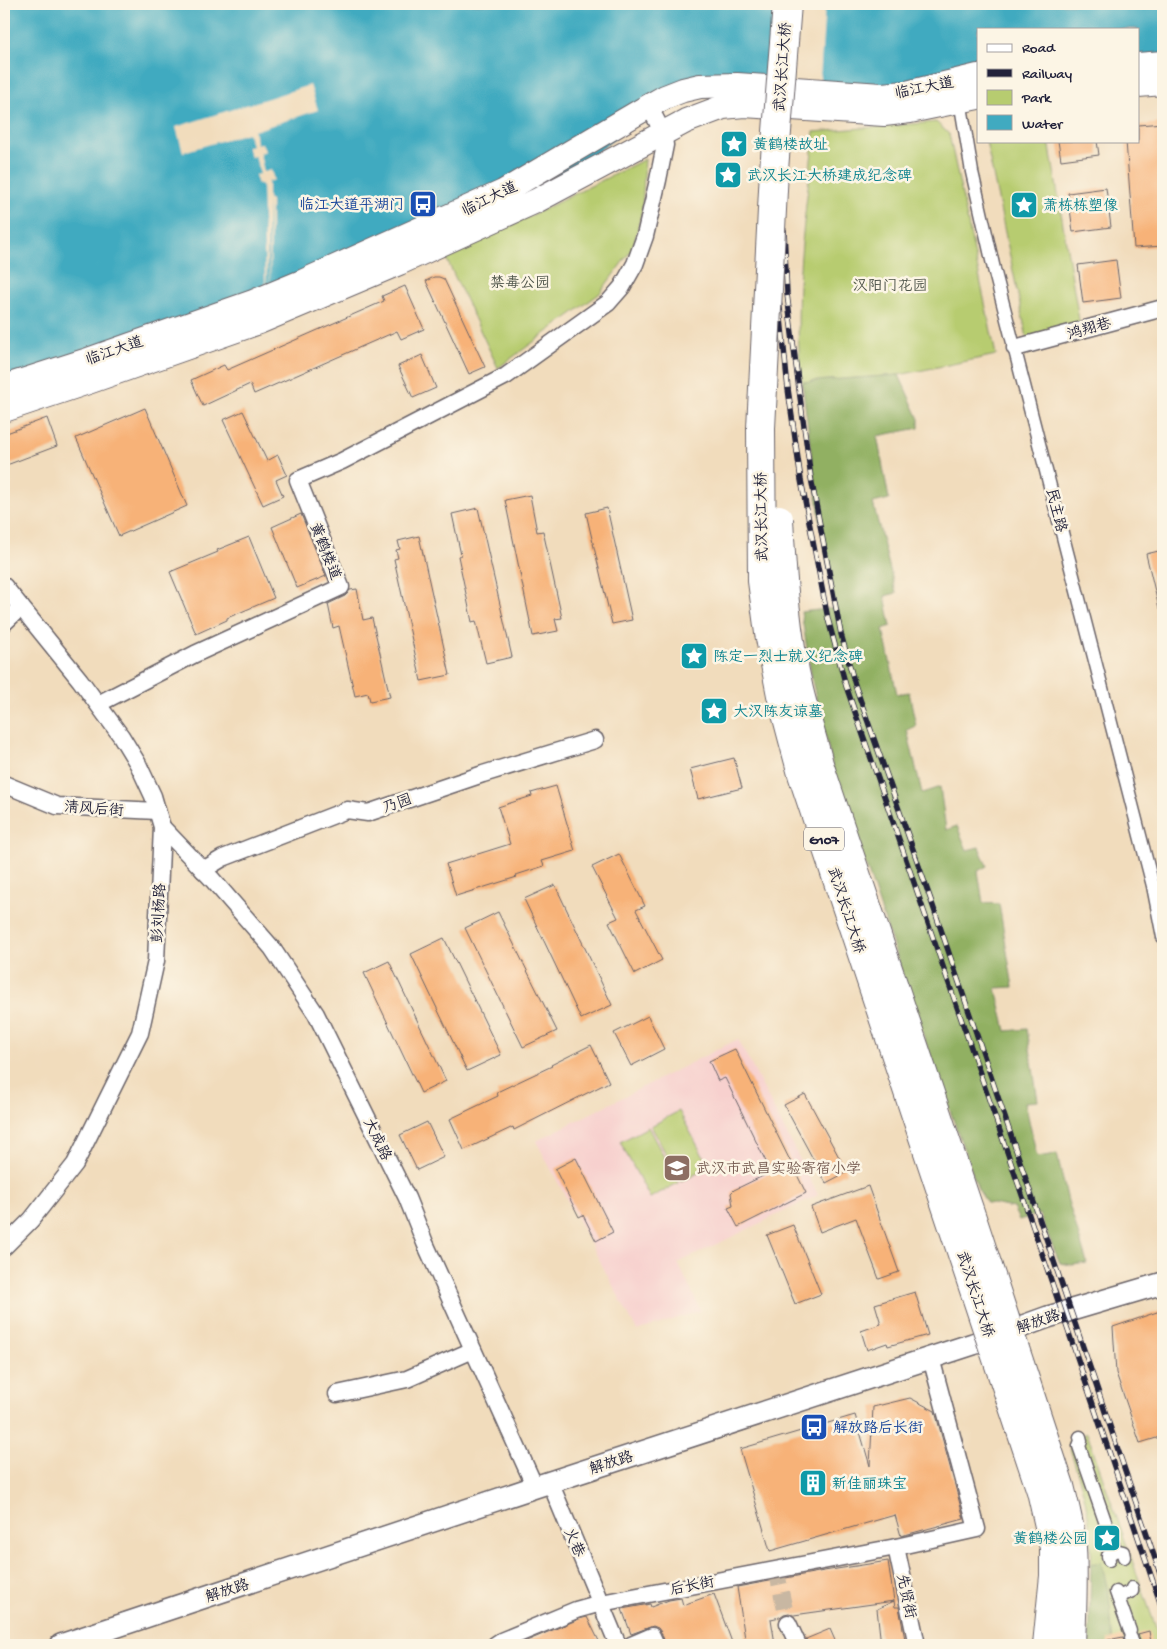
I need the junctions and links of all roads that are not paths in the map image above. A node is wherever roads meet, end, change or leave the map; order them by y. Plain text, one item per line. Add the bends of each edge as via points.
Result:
1 (787, 4) edge
2 (804, 4) edge
3 (1163, 63) edge
4 (1140, 65) edge
5 (1163, 83) edge
6 (1140, 85) edge
7 (968, 89) edge
8 (649, 106) junction
9 (663, 133) junction
10 (394, 253) junction
11 (1163, 308) edge
12 (1015, 348) junction
13 (4, 387) edge
14 (4, 410) edge
15 (4, 586) edge
16 (21, 607) junction
17 (4, 623) edge
18 (98, 704) junction
19 (595, 740) dead end
20 (4, 784) edge
21 (160, 819) junction
22 (203, 870) junction
23 (1163, 932) edge
24 (4, 1247) edge
25 (1163, 1283) edge
26 (473, 1350) junction
27 (931, 1358) junction
28 (336, 1394) dead end
29 (1077, 1441) dead end
30 (542, 1484) junction
31 (896, 1547) junction
32 (1116, 1556) dead end
33 (1132, 1588) dead end
34 (600, 1603) junction
35 (788, 1623) tunnel mouth
36 (1131, 1638) edge
37 (61, 1645) edge
38 (495, 1645) edge
39 (618, 1645) edge
40 (631, 1645) edge
41 (656, 1645) edge
42 (798, 1645) edge
43 (917, 1645) edge
44 (1047, 1645) edge
45 (1071, 1645) edge

1 - 44 highway, 武汉长江大桥 / G107, bridge via 774,170 761,428 762,581 769,633 802,774 1041,1491 1054,1548
2 - 45 highway, 武汉长江大桥 / G107, bridge via 780,334 777,474 788,631 819,764 1060,1486 1072,1546
3 - 4 main road
5 - 6 main road
7 - 8 main road, 临江大道 via 881,95 708,85 683,90
7 - 9 main road, 临江大道 via 910,111 884,114 744,105 723,107
7 - 12 street, 民主路 via 972,172
8 - 9 street
8 - 10 main road, 临江大道
9 - 10 main road, 临江大道 via 536,201
9 - 18 street, 黄鹤楼道 via 664,145 645,236 635,264 608,303 506,376 342,461 298,480 340,587 195,654
10 - 13 main road, 临江大道 via 304,281 253,302
10 - 14 main road, 临江大道 via 259,322
11 - 12 street, 鸿翔巷
12 - 23 street, 民主路
15 - 16 street, 彭刘杨路
16 - 17 street
16 - 18 street, 彭刘杨路
18 - 21 street, 彭刘杨路 via 138,764
19 - 22 street, 乃园 via 368,813 347,810 223,858
20 - 21 street, 清风后街 via 57,806
21 - 22 street, 大成路
21 - 24 street, 彭刘杨路 via 156,961 140,1033 75,1164 31,1220
22 - 26 street, 大成路 via 272,948 316,1014 407,1198
25 - 27 street, 解放路 via 1048,1317
26 - 28 street via 407,1378
26 - 30 street, 大成路
27 - 30 street, 解放路
27 - 31 street, 后长街 via 977,1529
29 - 32 street
30 - 34 street, 火巷
30 - 37 street, 解放路
31 - 34 street, 后长街
31 - 43 street, 先贤街
33 - 36 street via 1132,1591 1117,1594
34 - 38 street, 后长街
34 - 39 street, 火巷
35 - 42 street
40 - 41 street via 652,1636

